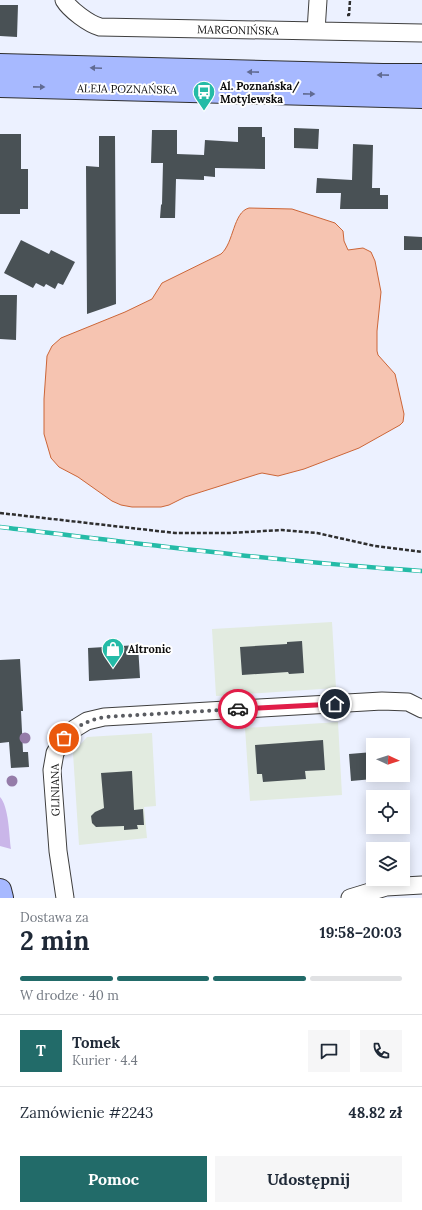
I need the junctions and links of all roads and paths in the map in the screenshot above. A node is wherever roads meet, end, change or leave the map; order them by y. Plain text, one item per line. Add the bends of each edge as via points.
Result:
1 (64, 0) edge
2 (318, 0) edge
3 (316, 31) junction
4 (422, 33) edge
5 (0, 65) edge
6 (422, 75) edge
7 (0, 86) edge
8 (422, 97) edge
9 (0, 512) edge
10 (422, 552) edge
11 (422, 709) edge
12 (422, 885) edge
13 (0, 890) edge
14 (2, 898) edge
15 (65, 898) edge
16 (350, 898) edge

1 - 3 street, MARGONIŃSKA via 88,22 100,27
2 - 3 street
3 - 4 street, MARGONIŃSKA
6 -> 5 main road, ALEJA POZNAŃSKA
7 -> 8 main road, ALEJA POZNAŃSKA
9 - 10 path via 176,533 282,530 317,533 375,546
11 - 15 street, GLINIANA via 408,702 382,701 132,715 87,721 64,738 55,753 52,770 58,851
12 - 16 street via 386,887
13 - 14 main road

